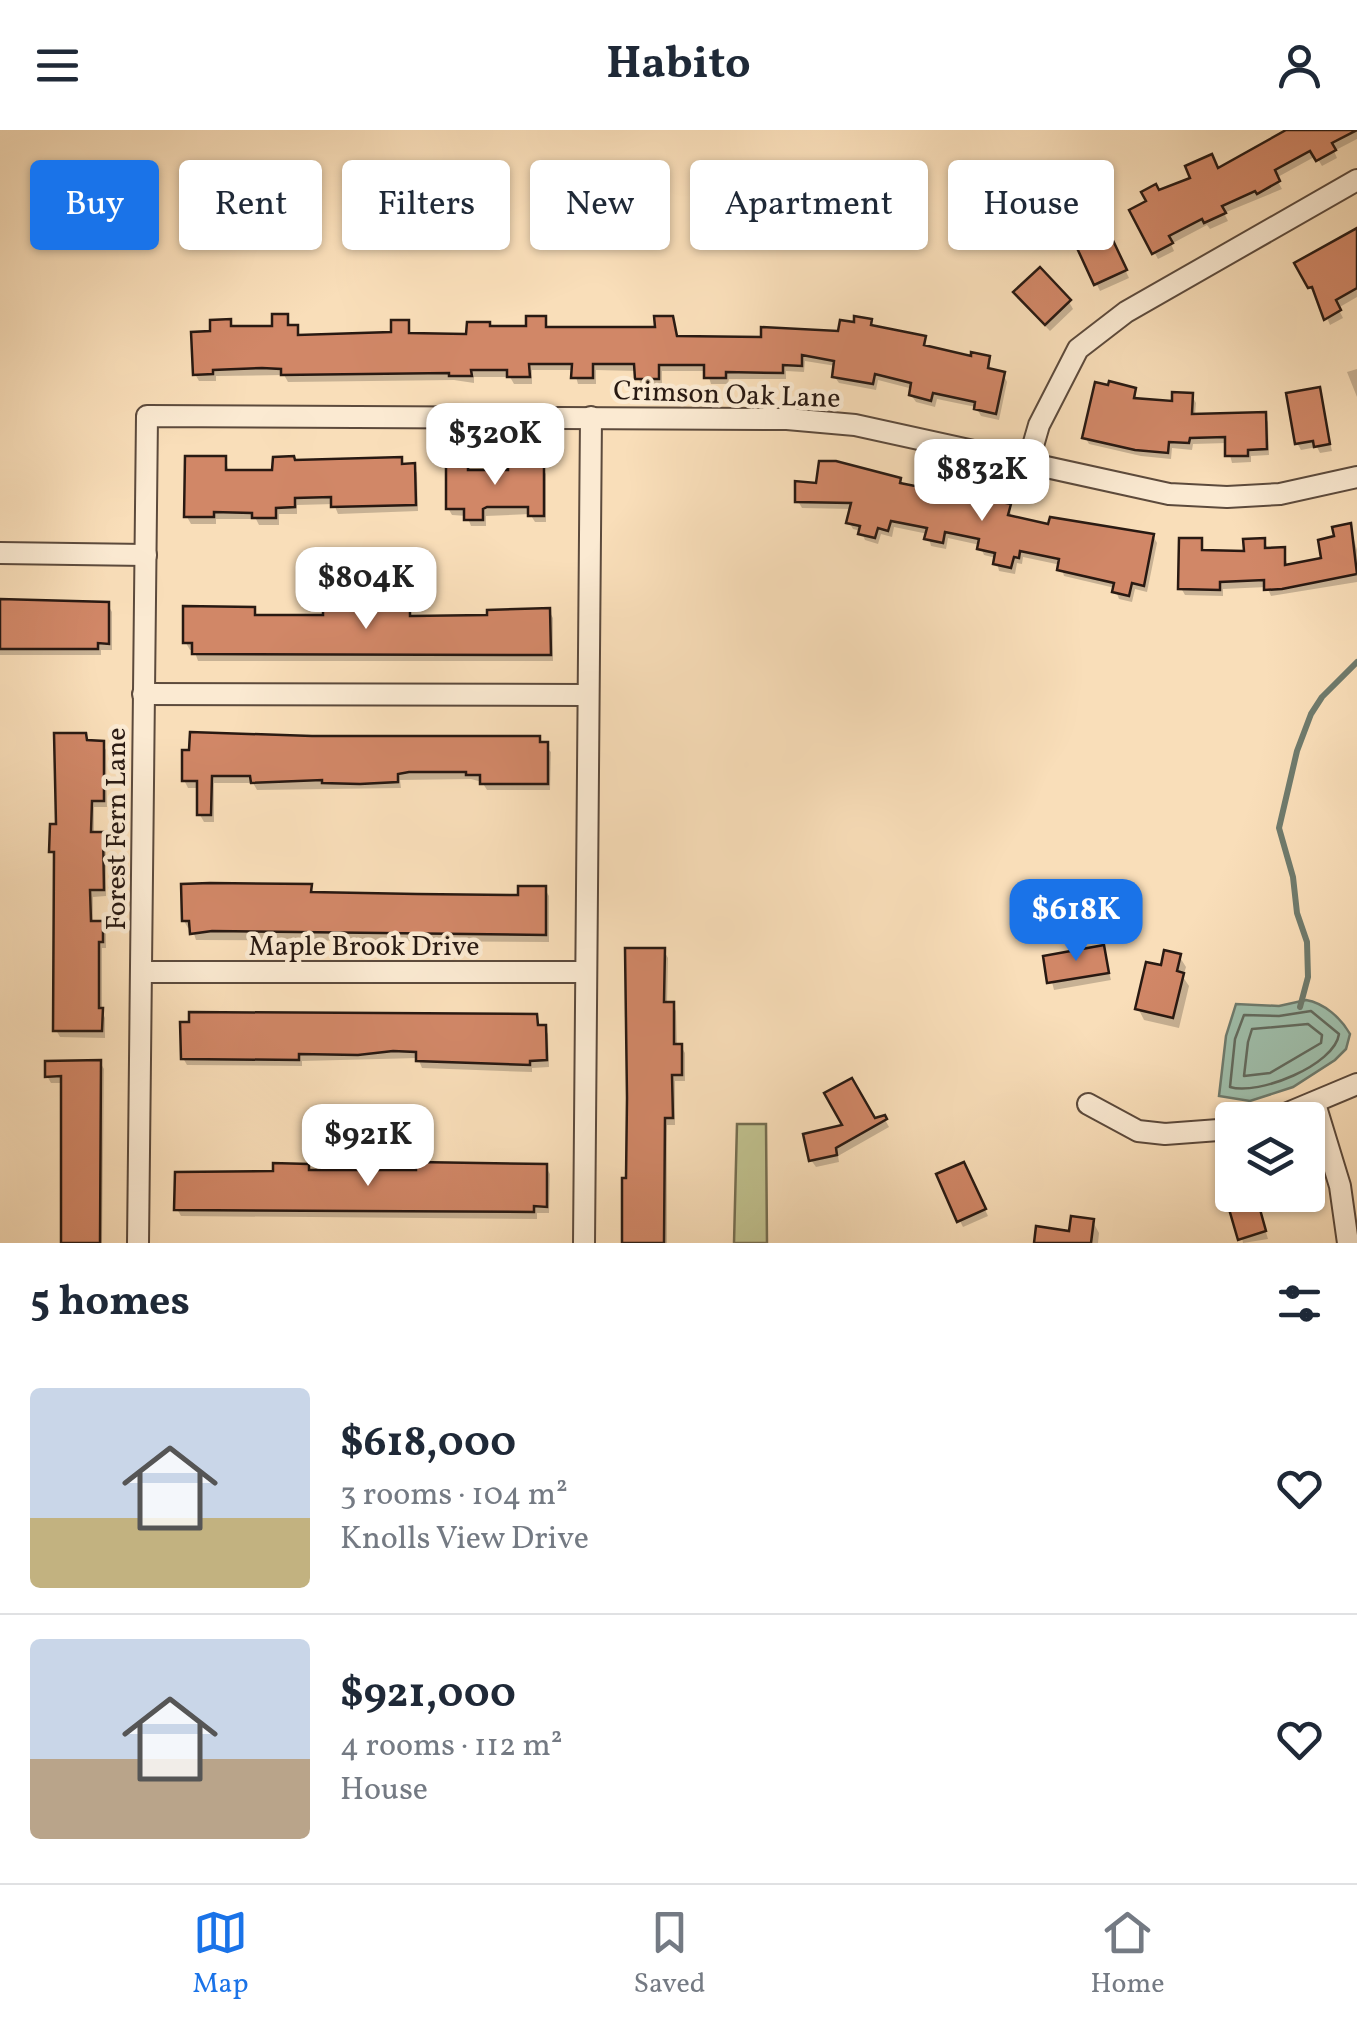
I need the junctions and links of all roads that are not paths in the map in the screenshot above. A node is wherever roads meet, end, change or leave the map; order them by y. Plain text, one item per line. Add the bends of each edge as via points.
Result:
1 (1357, 180) edge
2 (147, 416) joint
3 (591, 417) junction
4 (1028, 463) junction
5 (1357, 478) edge
6 (0, 552) edge
7 (146, 555) junction
8 (143, 694) junction
9 (587, 695) junction
10 (142, 972) junction
11 (586, 972) junction
12 (1357, 1084) edge
13 (1319, 1102) edge
14 (1088, 1104) dead end
15 (1215, 1130) edge
16 (1325, 1137) edge
17 (138, 1243) edge
18 (584, 1243) edge
19 (1348, 1243) edge

1 - 4 street via 1126,312 1078,350 1038,425
2 - 3 street, Crimson Oak Lane
2 - 7 street, Forest Fern Lane
3 - 4 street, Crimson Oak Lane via 855,425
3 - 9 street
4 - 5 street, Crimson Oak Lane via 1198,496 1280,494
6 - 7 street
7 - 8 street, Forest Fern Lane
8 - 9 street
8 - 10 street, Forest Fern Lane
9 - 11 street
10 - 11 street, Maple Brook Drive
10 - 17 street, Forest Fern Lane
11 - 18 street
12 - 13 street
14 - 15 street via 1138,1131
16 - 19 street

